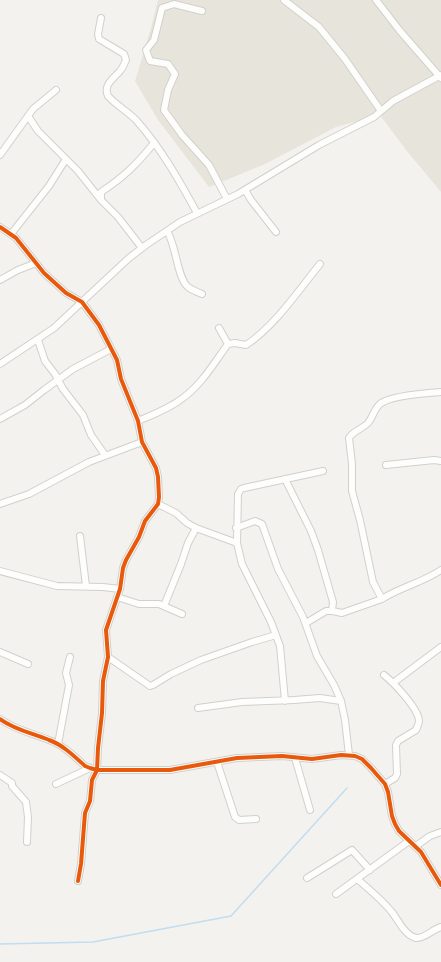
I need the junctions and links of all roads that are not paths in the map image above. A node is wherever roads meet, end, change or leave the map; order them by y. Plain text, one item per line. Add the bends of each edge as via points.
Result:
1 (284, 0) edge
2 (376, 0) edge
3 (202, 11) dead end
4 (101, 18) dead end
5 (441, 76) edge
6 (56, 90) dead end
7 (381, 111) junction
8 (28, 116) junction
9 (154, 143) junction
10 (0, 155) edge
11 (66, 159) junction
12 (245, 190) junction
13 (227, 199) junction
14 (101, 200) junction
15 (197, 213) junction
16 (0, 227) edge
17 (167, 231) junction
18 (276, 232) dead end
19 (11, 234) junction
20 (142, 248) junction
21 (36, 263) junction
22 (320, 264) dead end
23 (0, 280) edge
24 (202, 294) dead end
25 (82, 302) junction
26 (219, 328) dead end
27 (38, 340) junction
28 (228, 344) junction
29 (111, 349) junction
30 (0, 364) edge
31 (58, 379) junction
32 (441, 392) edge
33 (0, 419) edge
34 (138, 421) junction
35 (142, 442) junction
36 (105, 455) junction
37 (441, 461) edge
38 (386, 464) dead end
39 (323, 471) dead end
40 (285, 479) junction
41 (0, 504) edge
42 (158, 504) junction
43 (196, 528) junction
44 (236, 528) junction
45 (80, 536) dead end
46 (237, 543) junction
47 (441, 570) edge
48 (0, 571) edge
49 (86, 586) junction
50 (120, 590) junction
51 (117, 596) junction
52 (382, 599) junction
53 (164, 606) junction
54 (332, 610) junction
55 (182, 614) dead end
56 (306, 623) junction
57 (276, 635) junction
58 (441, 647) edge
59 (0, 652) edge
60 (70, 657) dead end
61 (108, 657) junction
62 (28, 664) dead end
63 (384, 675) dead end
64 (393, 683) junction
65 (285, 701) junction
66 (341, 701) junction
67 (198, 708) dead end
68 (0, 719) edge
69 (58, 744) junction
70 (349, 755) junction
71 (295, 758) junction
72 (217, 762) junction
73 (90, 768) junction
74 (97, 770) junction
75 (0, 775) edge
76 (56, 784) dead end
77 (385, 784) junction
78 (310, 810) dead end
79 (256, 819) dead end
80 (441, 832) edge
81 (409, 841) junction
82 (27, 842) dead end
83 (416, 846) junction
84 (370, 870) junction
85 (307, 878) dead end
86 (358, 879) junction
87 (78, 881) dead end
88 (441, 885) edge
89 (336, 894) dead end
90 (441, 927) edge

1 - 7 street via 319,28 345,59
2 - 5 street
3 - 13 street via 174,4 162,8 154,40 146,50 150,61 168,64 175,74 168,90 164,110 209,166
4 - 9 street via 99,39 124,54 126,60 110,81 106,92
5 - 7 street
6 - 8 street
7 - 12 street
8 - 10 street
8 - 11 street via 38,131
9 - 14 street via 120,180 102,192
9 - 15 street via 180,181
11 - 14 street
11 - 19 street via 49,186
12 - 13 street
12 - 18 street
13 - 15 street
14 - 20 street
15 - 17 street
16 - 19 street
17 - 20 street
17 - 24 street via 172,239 185,283
19 - 21 street
20 - 25 street
21 - 23 street
21 - 25 street via 66,293
22 - 28 street via 257,338 246,345
25 - 27 street
25 - 29 street via 102,329
26 - 28 street
27 - 30 street
27 - 31 street via 43,357
28 - 34 street via 212,368 185,397
29 - 31 street
29 - 34 street
31 - 33 street via 25,405
31 - 36 street via 83,415 91,435
32 - 52 street via 385,401 376,408 367,424 349,438 352,491 373,582
34 - 35 street
35 - 36 street
35 - 42 street via 156,468 160,497
36 - 41 street via 29,494
37 - 38 street
39 - 40 street
40 - 44 street via 241,489 238,494
40 - 54 street via 316,544 333,602
42 - 43 street
42 - 50 street via 145,521 126,560
43 - 46 street
43 - 53 street
44 - 46 street
44 - 56 street via 255,521 262,524 278,570
45 - 49 street
46 - 57 street via 242,564
47 - 52 street
48 - 49 street via 57,586
49 - 50 street
50 - 51 street
51 - 53 street via 139,604
51 - 61 street via 106,630
52 - 54 street via 342,613
53 - 55 street
54 - 56 street
56 - 66 street via 313,647
57 - 61 street via 201,660 150,686
57 - 65 street via 280,646
58 - 64 street
59 - 62 street
60 - 69 street via 66,673 69,685
61 - 74 street via 103,681
63 - 64 street
64 - 77 street via 416,712 419,720 416,730 398,741 397,774
65 - 66 street via 320,698
65 - 67 street via 242,702
66 - 70 street
68 - 69 street
69 - 73 street
70 - 71 street
70 - 77 street via 362,759
71 - 72 street via 282,756
71 - 78 street
72 - 74 street via 170,770
72 - 79 street via 235,817 239,820
73 - 74 street
73 - 76 street
74 - 87 street via 92,780 90,801 85,813
75 - 82 street via 12,783 26,802
77 - 81 street via 395,824
80 - 83 street
81 - 83 street
81 - 84 street
83 - 88 street
84 - 85 street via 352,850
84 - 86 street
86 - 89 street
86 - 90 street via 392,911 406,932 416,938

